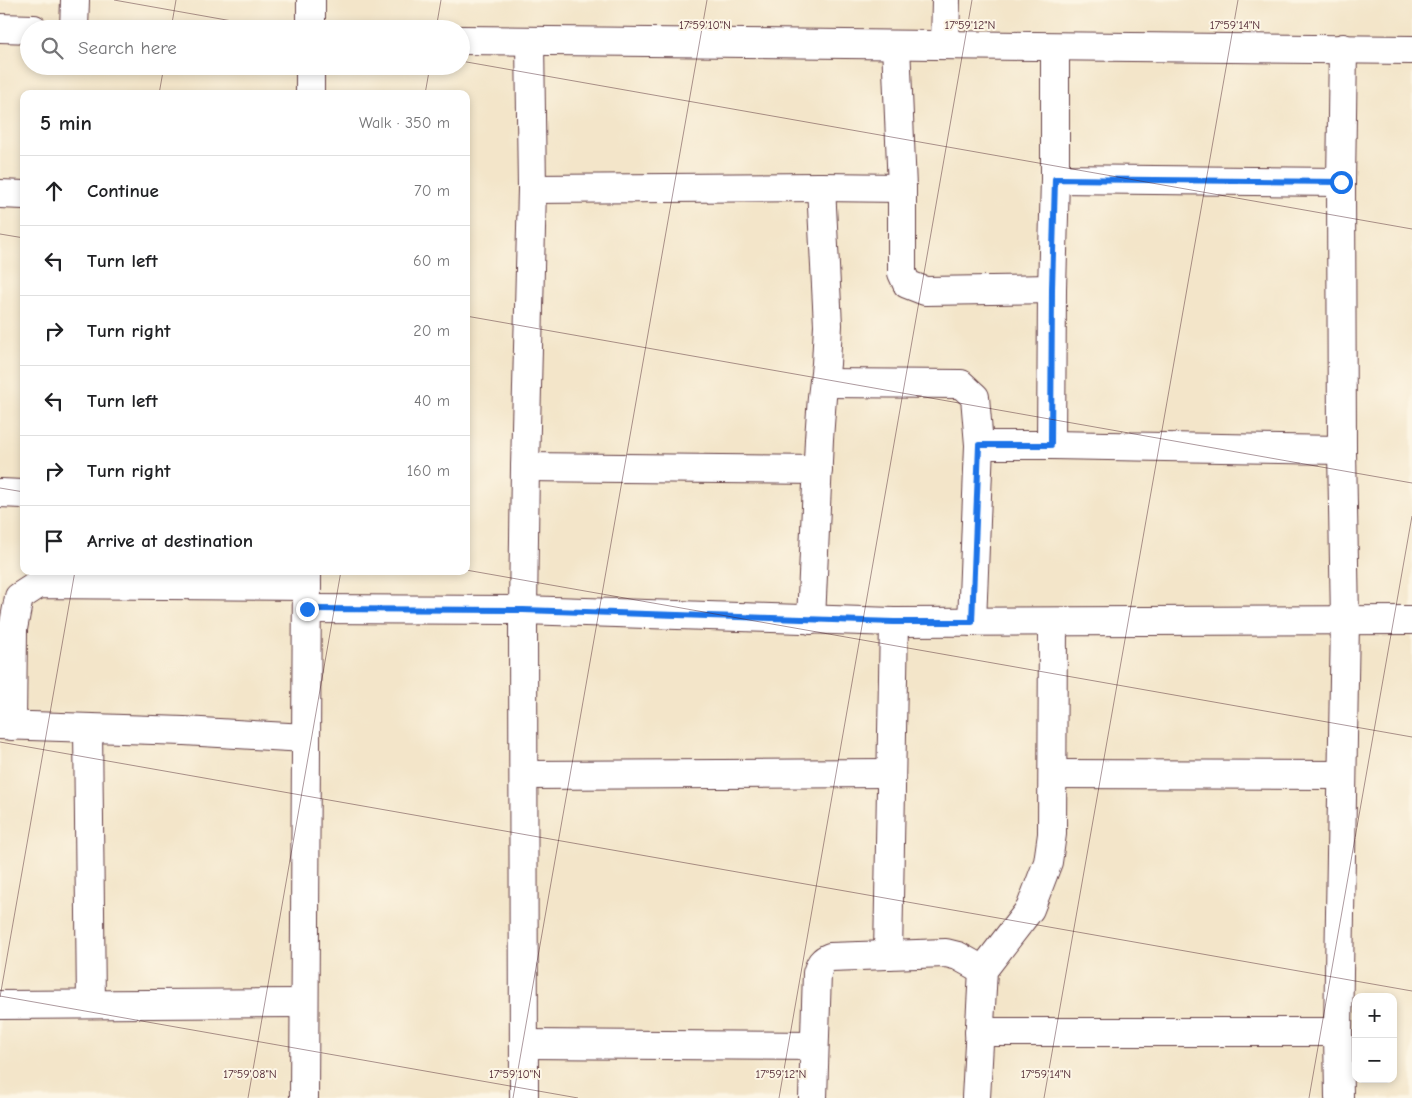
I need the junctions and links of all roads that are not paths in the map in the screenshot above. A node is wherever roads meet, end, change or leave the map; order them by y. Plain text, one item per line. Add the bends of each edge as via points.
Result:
1 (75, 0) edge
2 (311, 0) edge
3 (946, 0) edge
4 (74, 20) edge
5 (311, 20) edge
6 (0, 28) edge
7 (20, 29) edge
8 (470, 40) edge
9 (530, 41) junction
10 (896, 45) junction
11 (945, 45) junction
12 (1055, 47) junction
13 (1343, 48) junction
14 (1412, 50) edge
15 (310, 75) edge
16 (310, 90) edge
17 (1055, 179) junction
18 (1341, 182) junction
19 (821, 187) junction
20 (902, 188) junction
21 (532, 189) junction
22 (0, 194) edge
23 (20, 195) edge
24 (1052, 289) junction
25 (824, 383) junction
26 (979, 445) junction
27 (1051, 445) junction
28 (1342, 450) junction
29 (525, 467) junction
30 (818, 470) junction
31 (0, 493) edge
32 (20, 494) edge
33 (81, 578) edge
34 (307, 589) edge
35 (523, 610) junction
36 (811, 620) junction
37 (1345, 620) junction
38 (1412, 620) edge
39 (894, 622) junction
40 (972, 622) junction
41 (1053, 622) junction
42 (6, 725) edge
43 (88, 728) junction
44 (306, 738) junction
45 (890, 774) junction
46 (1053, 774) junction
47 (524, 775) junction
48 (1342, 775) junction
49 (888, 955) junction
50 (983, 970) junction
51 (304, 1002) junction
52 (91, 1004) junction
53 (0, 1005) edge
54 (980, 1032) junction
55 (1338, 1032) junction
56 (524, 1044) junction
57 (814, 1046) junction
58 (304, 1098) edge
59 (524, 1098) edge
60 (813, 1098) edge
61 (976, 1098) edge
62 (1339, 1098) edge

1 - 4 street
2 - 5 street
3 - 11 street
6 - 7 street
8 - 9 street
9 - 10 street
9 - 21 street
10 - 11 street
10 - 20 street
11 - 12 street
12 - 13 street
12 - 17 street
13 - 14 street
13 - 18 street
15 - 16 street
17 - 18 street
17 - 24 street
18 - 28 street
19 - 20 street
19 - 21 street
19 - 25 street via 828,325
20 - 24 street via 902,273 907,284 925,291
21 - 29 street
22 - 23 street
24 - 27 street
25 - 26 street via 961,384 975,397
25 - 30 street
26 - 27 street
26 - 40 street
27 - 28 street
28 - 37 street
29 - 30 street
29 - 35 street
30 - 36 street
31 - 32 street
33 - 34 street
33 - 42 street via 39,584 19,597 13,629
34 - 35 street
34 - 44 street
35 - 36 street
35 - 47 street
36 - 39 street
37 - 38 street
37 - 41 street
37 - 48 street
39 - 40 street
39 - 45 street
40 - 41 street
41 - 46 street
42 - 43 street
43 - 44 street
43 - 52 street
44 - 51 street
45 - 47 street
45 - 49 street
46 - 48 street
46 - 50 street via 1048,862 1030,909
47 - 56 street
48 - 55 street
49 - 50 street via 946,953
49 - 57 street via 830,957 819,966
50 - 54 street
51 - 52 street
51 - 58 street
52 - 53 street
54 - 55 street
54 - 61 street
55 - 62 street
56 - 57 street
56 - 59 street
57 - 60 street

